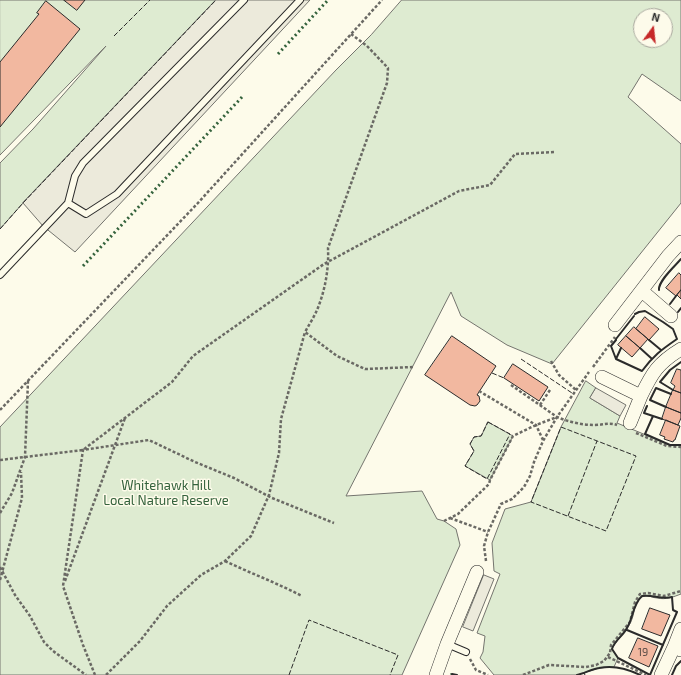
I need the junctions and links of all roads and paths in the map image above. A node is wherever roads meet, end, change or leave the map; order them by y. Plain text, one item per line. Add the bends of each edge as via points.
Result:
1 (244, 0) edge
2 (300, 0) edge
3 (382, 0) edge
4 (351, 34) junction
5 (556, 152) dead end
6 (68, 203) junction
7 (681, 242) edge
8 (329, 261) junction
9 (0, 275) edge
10 (642, 291) junction
11 (670, 316) dead end
12 (615, 325) dead end
13 (306, 332) junction
14 (681, 349) edge
15 (552, 361) dead end
16 (413, 367) dead end
17 (602, 377) dead end
18 (28, 380) junction
19 (511, 385) dead end
20 (550, 390) dead end
21 (576, 390) dead end
22 (479, 391) dead end
23 (640, 396) junction
24 (540, 405) junction
25 (0, 410) edge
26 (557, 417) junction
27 (125, 418) junction
28 (630, 423) dead end
29 (536, 425) junction
30 (543, 441) junction
31 (115, 446) junction
32 (83, 450) junction
33 (25, 457) junction
34 (0, 460) edge
35 (21, 469) junction
36 (269, 495) junction
37 (0, 513) edge
38 (450, 518) junction
39 (444, 521) dead end
40 (334, 523) dead end
41 (488, 532) junction
42 (224, 561) junction
43 (0, 567) edge
44 (477, 572) joint
45 (3, 573) junction
46 (0, 580) edge
47 (63, 586) junction
48 (681, 591) edge
49 (302, 596) dead end
50 (681, 629) edge
51 (447, 644) junction
52 (677, 649) edge
53 (466, 652) joint
54 (608, 657) junction
55 (86, 675) edge
56 (95, 675) edge
57 (106, 675) edge
58 (436, 675) edge
59 (488, 675) edge
60 (523, 675) edge
61 (646, 675) edge
62 (661, 675) edge

1 - 6 lane via 83,163 75,176
2 - 6 lane via 117,194 86,214
3 - 4 path
4 - 8 path via 388,68 388,84 328,248
4 - 18 path via 197,204
5 - 8 path via 515,154 490,185 459,191
6 - 9 lane
7 - 10 street
8 - 13 path via 327,278 317,310
8 - 27 path via 193,356 172,382
10 - 11 street
10 - 12 street
13 - 16 path via 337,356 365,369
13 - 36 path via 281,419 279,453
14 - 23 street via 657,368
15 - 21 path via 559,375
17 - 23 street
18 - 25 path
18 - 33 path
19 - 24 path
20 - 24 path
22 - 29 path
23 - 28 street
24 - 26 path
26 - 29 path
26 - 30 path
27 - 31 path
27 - 32 path
29 - 30 path
29 - 38 path via 513,436 489,484 458,514
30 - 41 path via 527,482 512,499 501,504
31 - 32 path
31 - 36 path via 149,440
31 - 47 path
32 - 33 path
32 - 47 path
33 - 34 path
33 - 35 path
35 - 37 path via 12,493
35 - 45 path via 22,498
36 - 40 path
36 - 42 path via 251,536
38 - 39 path
38 - 41 path
41 - 44 path via 484,546 486,563 481,573
42 - 49 path
42 - 57 path via 201,575 167,606 140,641
43 - 45 path
44 - 51 street
45 - 46 path
45 - 55 path via 44,642
47 - 56 path via 82,645
48 - 54 path via 664,596 640,594 635,602 630,622 611,644
50 - 52 street
51 - 53 lane
51 - 58 street
52 - 62 street
53 - 59 path via 476,670
54 - 60 path via 591,666 549,665
54 - 61 path

